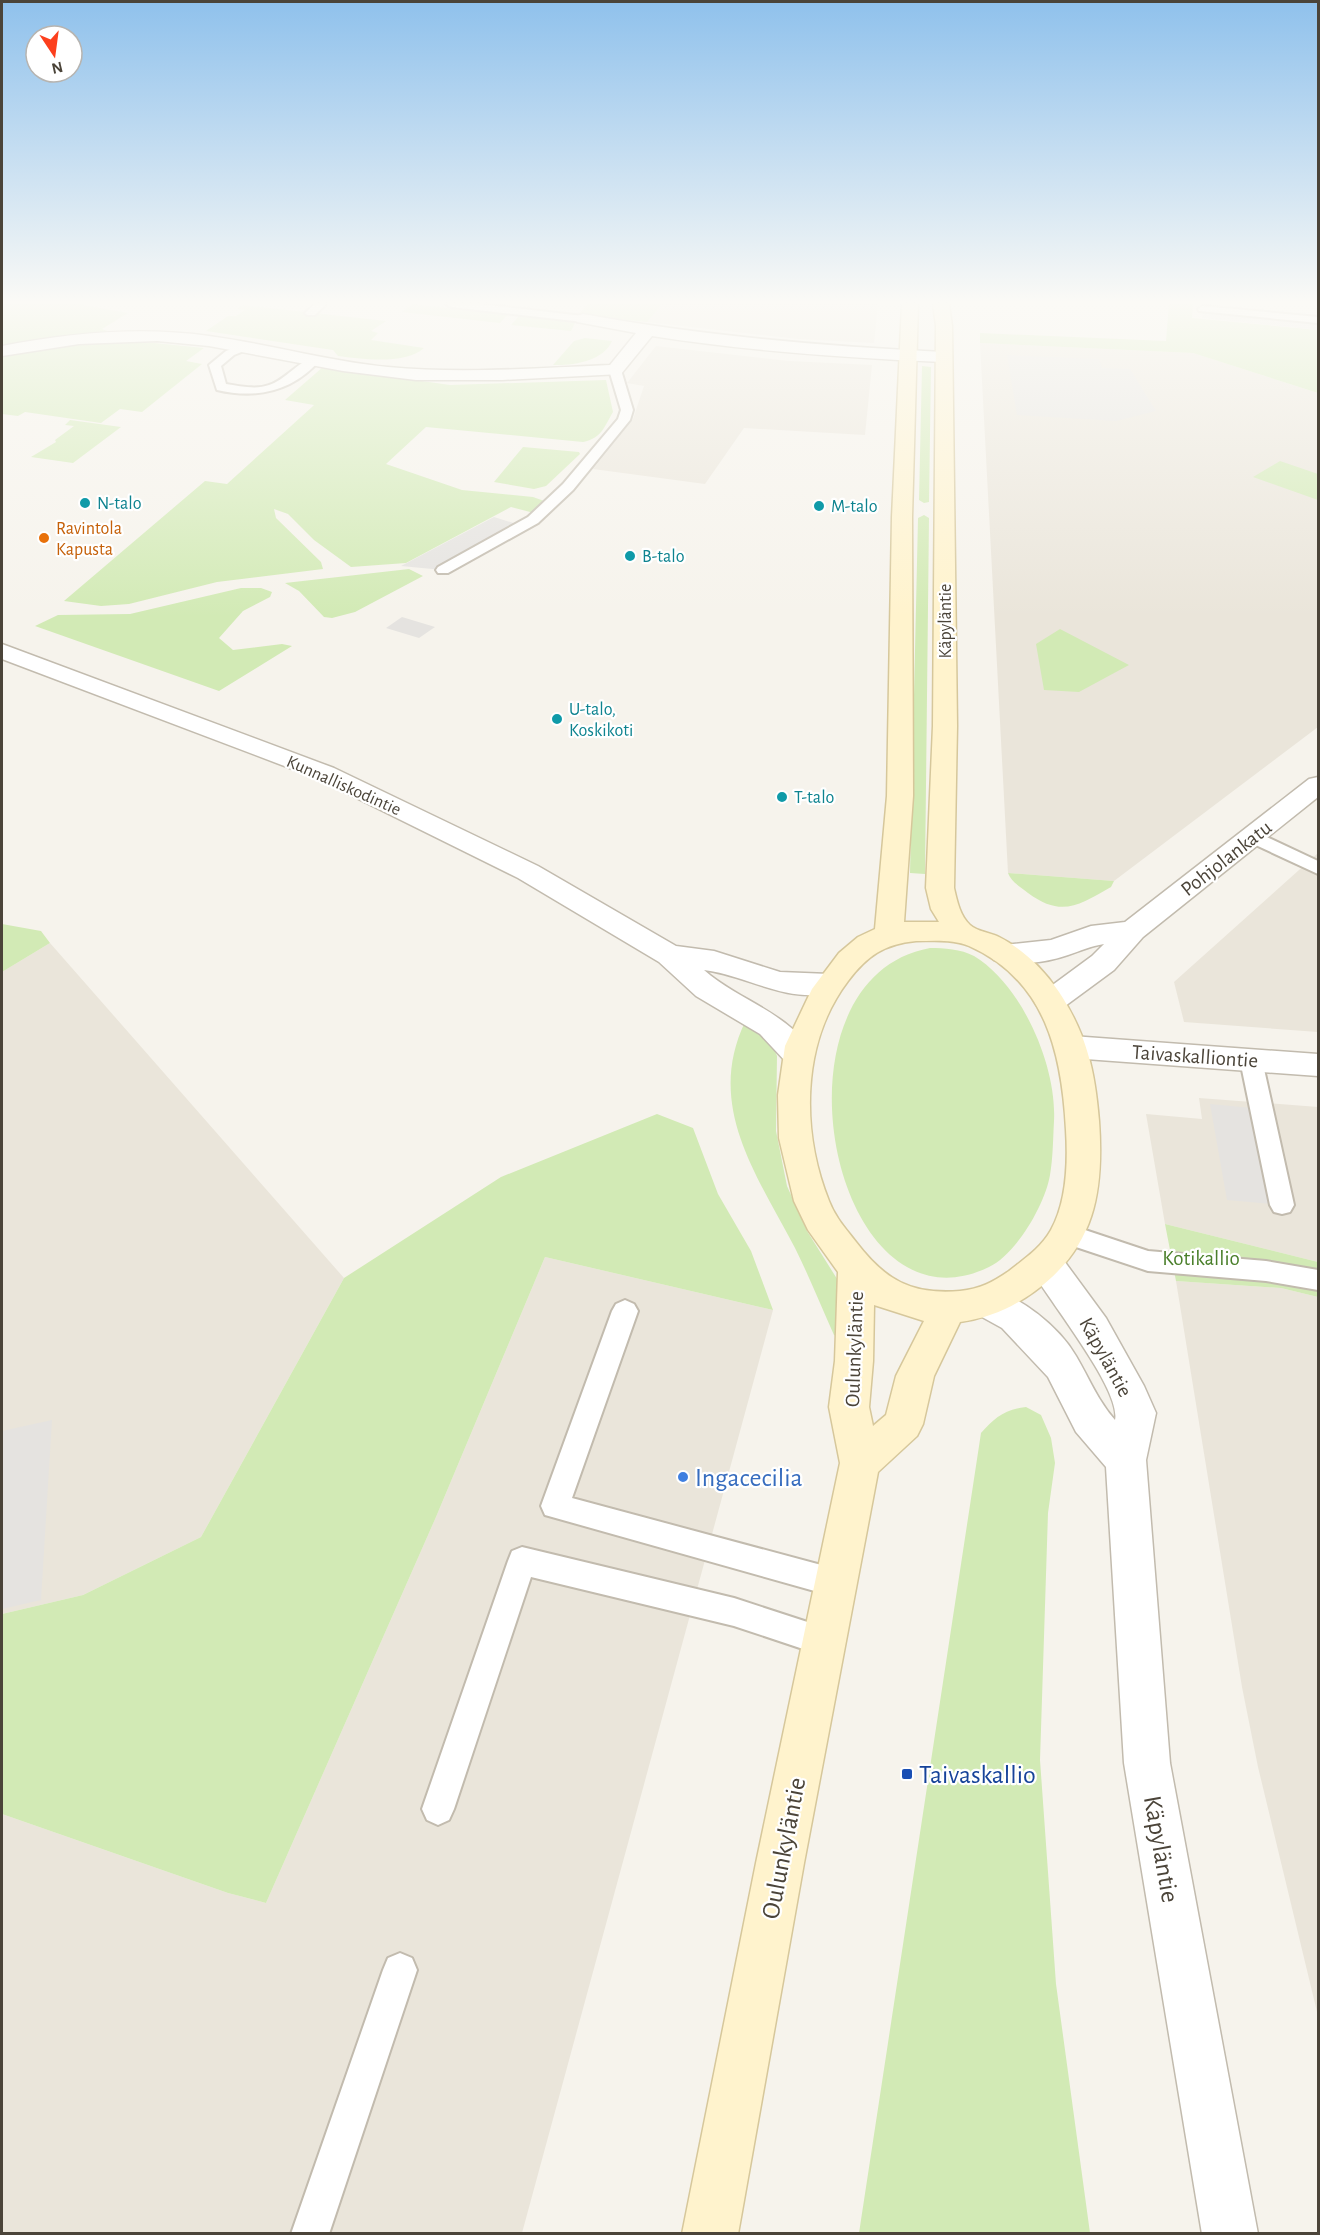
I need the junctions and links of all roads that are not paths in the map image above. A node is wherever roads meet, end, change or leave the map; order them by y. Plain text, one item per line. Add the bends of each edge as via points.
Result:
1 (626, 408) edge
2 (905, 408) edge
3 (944, 408) edge
4 (443, 570) dead end
5 (2, 651) edge
6 (1318, 786) edge
7 (1254, 837) junction
8 (1318, 868) edge
9 (1133, 930) junction
10 (889, 934) junction
11 (961, 934) junction
12 (1004, 953) junction
13 (669, 955) junction
14 (829, 984) junction
15 (1050, 1002) junction
16 (1072, 1047) junction
17 (798, 1055) junction
18 (1251, 1060) junction
19 (1318, 1065) edge
20 (1282, 1205) dead end
21 (1067, 1234) junction
22 (1046, 1264) junction
23 (856, 1269) junction
24 (1316, 1278) edge
25 (986, 1301) junction
26 (949, 1307) junction
27 (625, 1311) dead end
28 (1125, 1460) junction
29 (860, 1463) junction
30 (836, 1583) junction
31 (824, 1641) junction
32 (438, 1809) dead end
33 (400, 1970) dead end
34 (310, 2234) edge
35 (710, 2234) edge
36 (1230, 2234) edge

1 - 4 lane via 624,420 568,487 533,520
2 - 10 main road via 900,796
3 - 11 main road, Käpyläntie via 945,737 940,882 945,909
5 - 13 street, Kunnalliskodintie via 325,773 528,872
6 - 7 street, Pohjolankatu
7 - 8 lane
7 - 9 street, Pohjolankatu
9 - 12 street, Pohjolankatu via 1091,936 1055,949
9 - 15 street, Pohjolankatu via 1103,963
10 - 11 main road
10 - 14 main road via 856,954
11 - 12 main road
12 - 15 main road via 1032,978
13 - 14 street, Kunnalliskodintie via 714,962 779,982
13 - 17 street, Kunnalliskodintie via 707,989 771,1026
14 - 17 main road
15 - 16 main road
16 - 18 street, Taivaskalliontie
16 - 21 main road via 1081,1112 1083,1182
17 - 23 main road via 794,1111 806,1180 821,1221
18 - 19 street, Taivaskalliontie
18 - 20 lane
21 - 22 main road
21 - 24 lane via 1148,1261
22 - 25 main road via 1001,1297
22 - 28 street, Käpyläntie via 1093,1329 1136,1413
23 - 26 main road via 875,1287 902,1300
23 - 29 main road, Oulunkyläntie via 849,1407
25 - 26 main road
25 - 28 street, Käpyläntie via 1015,1317 1061,1365 1090,1420
26 - 29 main road via 915,1376 903,1424
27 - 30 lane via 555,1506
28 - 36 street, Käpyläntie via 1147,1763
29 - 30 main road, Oulunkyläntie
30 - 31 main road, Oulunkyläntie
31 - 32 lane via 734,1612 522,1561
31 - 35 main road, Oulunkyläntie
33 - 34 lane

